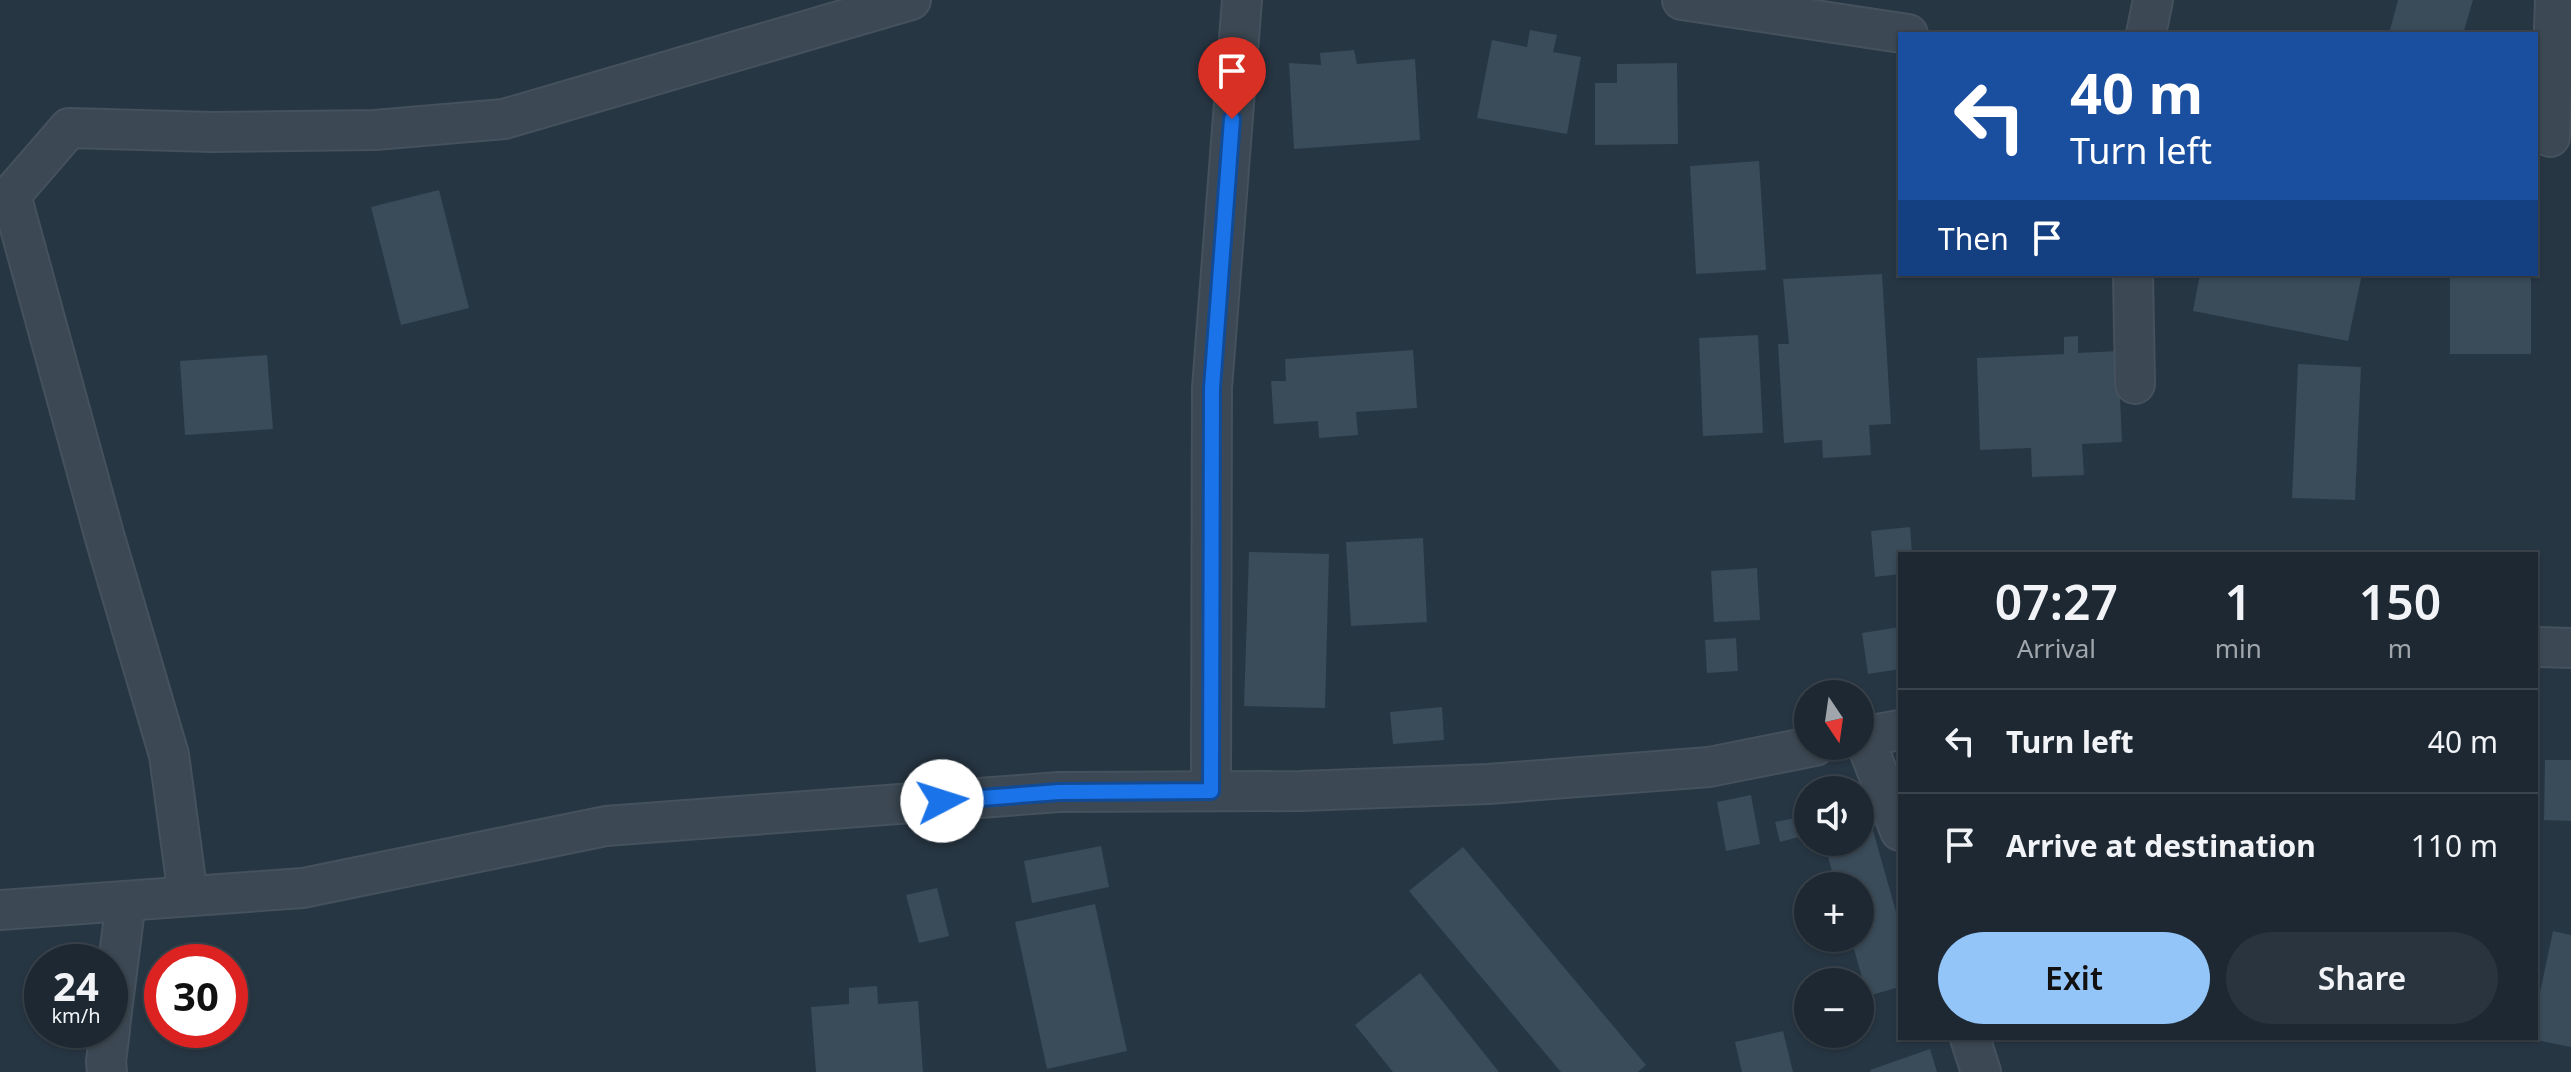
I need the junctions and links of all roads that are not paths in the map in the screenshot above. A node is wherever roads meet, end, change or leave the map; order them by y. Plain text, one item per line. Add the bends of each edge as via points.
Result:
1 (911, 0) edge
2 (1242, 0) edge
3 (1682, 0) edge
4 (2153, 0) edge
5 (2555, 0) edge
6 (1898, 32) edge
7 (2146, 32) edge
8 (2552, 137) edge
9 (2133, 276) edge
10 (2135, 384) dead end
11 (2538, 647) edge
12 (2571, 648) edge
13 (1875, 735) edge
14 (1794, 750) edge
15 (1211, 791) junction
16 (1898, 823) edge
17 (188, 896) junction
18 (126, 901) junction
19 (0, 910) edge
20 (121, 944) edge
21 (1971, 1040) edge
22 (108, 1048) edge
23 (107, 1072) edge
24 (1981, 1072) edge

1 - 17 street via 504,119 375,130 69,128 11,195 169,755
2 - 15 street via 1212,388
3 - 6 street
4 - 7 street
5 - 8 street
9 - 10 street
11 - 12 street
13 - 16 street
14 - 15 street via 1709,767 1488,784
15 - 17 street via 1059,792 606,826 303,888
17 - 18 street
18 - 19 street
18 - 20 street
21 - 24 street
22 - 23 street

